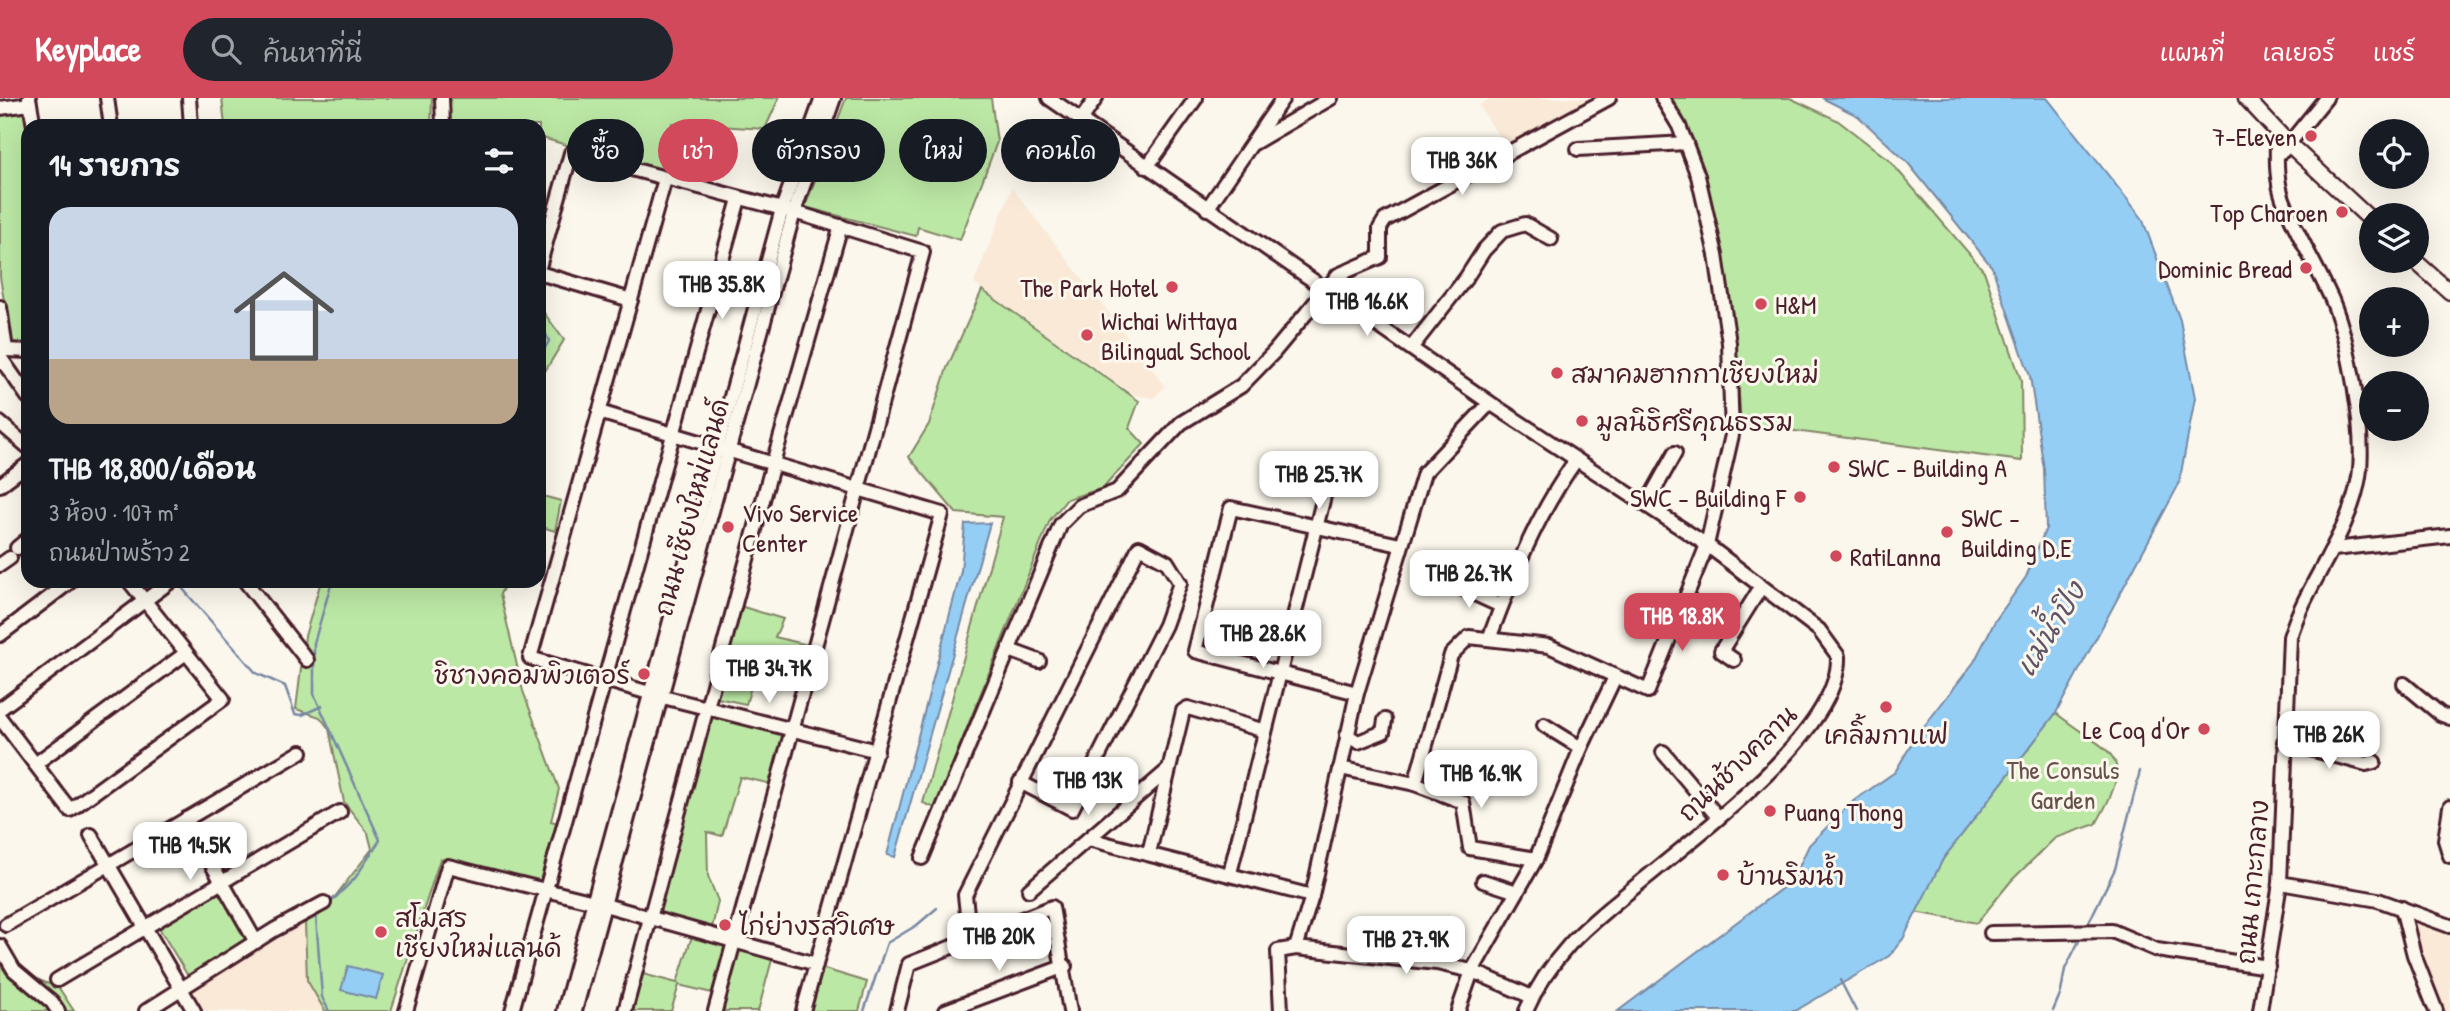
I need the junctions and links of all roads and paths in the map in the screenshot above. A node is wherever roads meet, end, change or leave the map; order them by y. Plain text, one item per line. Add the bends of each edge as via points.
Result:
1 (107, 98) edge
2 (189, 98) edge
3 (442, 98) edge
4 (822, 98) edge
5 (834, 98) edge
6 (1049, 98) edge
7 (1097, 98) edge
8 (1196, 98) edge
9 (1283, 98) edge
10 (1331, 98) edge
11 (1609, 98) edge
12 (1662, 98) edge
13 (2246, 98) edge
14 (2326, 98) edge
15 (30, 101) edge
16 (0, 108) edge
17 (33, 119) edge
18 (110, 119) edge
19 (190, 119) edge
20 (443, 119) edge
21 (1080, 119) edge
22 (1082, 119) edge
23 (2277, 131) junction
24 (1686, 143) junction
25 (2289, 144) junction
26 (1251, 145) junction
27 (1120, 148) edge
28 (1578, 149) dead end
29 (2277, 156) junction
30 (1147, 167) junction
31 (658, 177) edge
32 (664, 182) edge
33 (676, 182) edge
34 (739, 199) junction
35 (1207, 209) junction
36 (2359, 209) edge
37 (788, 210) junction
38 (842, 226) junction
39 (1551, 239) dead end
40 (546, 242) edge
41 (2429, 273) edge
42 (546, 275) edge
43 (1325, 288) junction
44 (2450, 292) edge
45 (631, 300) junction
46 (0, 307) edge
47 (1411, 348) junction
48 (21, 352) edge
49 (2, 354) edge
50 (21, 385) edge
51 (1490, 403) junction
52 (599, 412) junction
53 (0, 422) edge
54 (673, 434) junction
55 (21, 441) edge
56 (717, 446) junction
57 (730, 451) junction
58 (1675, 453) dead end
59 (1576, 460) junction
60 (773, 463) junction
61 (21, 469) edge
62 (1329, 476) dead end
63 (0, 485) edge
64 (856, 488) junction
65 (1646, 505) junction
66 (1315, 527) junction
67 (2450, 536) edge
68 (1400, 545) junction
69 (1707, 545) junction
70 (2334, 549) junction
71 (1451, 583) dead end
72 (1761, 587) junction
73 (62, 588) edge
74 (134, 588) edge
75 (162, 588) edge
76 (250, 588) edge
77 (145, 602) junction
78 (1501, 606) junction
79 (0, 635) edge
80 (1489, 639) junction
81 (1009, 650) junction
82 (186, 653) junction
83 (307, 660) dead end
84 (1734, 660) dead end
85 (1039, 661) dead end
86 (1279, 673) junction
87 (1615, 677) junction
88 (606, 680) junction
89 (2404, 684) dead end
90 (1357, 693) junction
91 (658, 695) junction
92 (707, 708) junction
93 (0, 709) edge
94 (0, 718) edge
95 (2450, 718) edge
96 (1385, 720) dead end
97 (1544, 725) dead end
98 (791, 727) junction
99 (1265, 731) junction
100 (1347, 735) junction
101 (2284, 742) junction
102 (1581, 748) junction
103 (877, 751) junction
104 (301, 752) dead end
105 (1663, 752) dead end
106 (2374, 762) dead end
107 (35, 764) junction
108 (1340, 768) junction
109 (1168, 769) junction
110 (1020, 782) junction
111 (1415, 784) junction
112 (2450, 807) edge
113 (340, 812) dead end
114 (1718, 817) junction
115 (186, 819) junction
116 (91, 835) dead end
117 (1088, 839) junction
118 (1149, 853) junction
119 (2450, 856) edge
120 (922, 858) dead end
121 (1536, 859) junction
122 (109, 865) junction
123 (1230, 873) junction
124 (1483, 881) dead end
125 (221, 883) junction
126 (2280, 883) junction
127 (545, 890) junction
128 (1029, 890) dead end
129 (1517, 892) junction
130 (1312, 896) junction
131 (324, 903) dead end
132 (599, 903) junction
133 (2402, 908) junction
134 (652, 918) junction
135 (6, 925) dead end
136 (2450, 926) edge
137 (145, 928) junction
138 (1991, 933) dead end
139 (970, 941) junction
140 (256, 942) junction
141 (736, 942) junction
142 (0, 946) edge
143 (1296, 948) junction
144 (816, 964) junction
145 (1065, 966) junction
146 (2268, 967) junction
147 (1472, 971) junction
148 (57, 980) dead end
149 (182, 989) junction
150 (1532, 997) junction
151 (58, 1011) edge
152 (146, 1011) edge
153 (194, 1011) edge
154 (406, 1011) edge
155 (512, 1011) edge
156 (564, 1011) edge
157 (575, 1011) edge
158 (625, 1011) edge
159 (715, 1011) edge
160 (803, 1011) edge
161 (897, 1011) edge
162 (945, 1011) edge
163 (1070, 1011) edge
164 (1281, 1011) edge
165 (1458, 1011) edge
166 (1526, 1011) edge
167 (2260, 1011) edge
168 (2436, 1011) edge

1 - 18 street
2 - 19 street
3 - 20 street
4 - 37 street, ถนน เชียงใหม่แลนด์
5 - 37 street, ถนน เชียงใหม่แลนด์
6 - 21 street, ถนนช้างคลาน
7 - 22 street
8 - 30 street
9 - 26 street
10 - 26 street
11 - 43 street via 1385,220 1380,228 1380,257 1344,270
12 - 24 street
13 - 23 main road
14 - 25 street
15 - 16 street
15 - 17 street
23 - 25 main road
23 - 29 street, ถนน เกาะกลาง
24 - 28 street
24 - 69 street via 1716,255 1732,377 1732,435
25 - 29 street
25 - 36 main road
26 - 35 street
27 - 30 street, ถนนช้างคลาน
29 - 70 street, ถนน เกาะกลาง via 2283,199 2337,314 2361,441 2359,478
30 - 35 street, ถนนช้างคลาน
31 - 40 street via 571,153
32 - 45 street
33 - 34 street
34 - 37 street
34 - 54 street
35 - 43 street, ถนนช้างคลาน
37 - 38 street
37 - 56 street, ถนน เชียงใหม่แลนด์
37 - 57 street, ถนน เชียงใหม่แลนด์
38 - 60 street
38 - 64 street via 923,252
39 - 47 street via 1525,224 1502,231
41 - 44 main road
42 - 45 street
43 - 47 street, ถนนช้างคลาน
43 - 81 street via 1241,386 1181,423 1111,495 1071,511
45 - 52 street
46 - 49 street
47 - 51 street, ถนนช้างคลาน
48 - 49 street
49 - 50 street
51 - 59 street, ถนนช้างคลาน
51 - 68 street via 1424,473
52 - 54 street
52 - 88 street via 530,658
53 - 55 street
54 - 56 street
54 - 88 street
56 - 57 street
56 - 91 street, ถนน เชียงใหม่แลนด์
57 - 60 street
57 - 91 street, ถนน เชียงใหม่แลนด์
58 - 65 street
59 - 65 street, ถนนช้างคลาน
59 - 78 street via 1548,499
60 - 64 street
60 - 92 street
61 - 63 street
62 - 66 street
64 - 98 street
64 - 103 street via 942,514
65 - 69 street, ถนนช้างคลาน
66 - 68 street
66 - 86 street
66 - 86 street via 1231,508 1195,651
67 - 70 street
68 - 90 street
69 - 72 street, ถนนช้างคลาน
69 - 87 street via 1648,691
70 - 101 street, ถนน เกาะกลาง via 2302,604 2290,637
71 - 78 street
72 - 84 street via 1721,651
72 - 114 street, ถนนช้างคลาน via 1819,630 1838,656 1836,681 1807,731
73 - 79 street
74 - 77 street
75 - 77 street
76 - 83 street
77 - 82 street
77 - 93 street
78 - 80 street
80 - 87 street via 1549,646
80 - 111 street via 1468,637 1451,655
81 - 85 street
81 - 120 street
82 - 107 street
82 - 107 street via 223,699 70,810
86 - 90 street
86 - 99 street
87 - 102 street
88 - 91 street
88 - 127 street
89 - 95 street
90 - 100 street
91 - 92 street
91 - 132 street, ถนน เชียงใหม่แลนด์
92 - 98 street
92 - 134 street
94 - 107 street
96 - 100 street via 1383,732 1367,739 1358,742
97 - 102 street
98 - 103 street
98 - 141 street
99 - 109 street via 1188,708 1179,717
99 - 123 street
100 - 108 street
101 - 106 street via 2366,764
101 - 126 street, ถนน เกาะกลาง
102 - 121 street
103 - 144 street
104 - 115 street
105 - 114 street
108 - 111 street
108 - 130 street
109 - 117 street
109 - 118 street
110 - 110 street via 1139,547 1167,562 1180,583 1165,625 1072,809
110 - 139 street via 965,895
111 - 121 street via 1463,802 1470,848
112 - 119 street via 2445,840
113 - 125 street
114 - 150 street, ถนนช้างคลาน via 1570,944
115 - 122 street
115 - 125 street
116 - 122 street
117 - 118 street
117 - 128 street
118 - 123 street
121 - 129 street
122 - 135 street
122 - 137 street
123 - 130 street
124 - 129 street
125 - 137 street
125 - 140 street
126 - 133 street
126 - 146 street, ถนน เกาะกลาง
127 - 132 street
127 - 154 street via 448,866
127 - 155 street
129 - 147 street
130 - 143 street
131 - 140 street
132 - 134 street
132 - 156 street, ถนน เชียงใหม่แลนด์
132 - 157 street, ถนน เชียงใหม่แลนด์
133 - 136 street
133 - 168 street
134 - 141 street
134 - 158 street
137 - 148 street
137 - 149 street
138 - 146 street via 2112,931 2157,950
139 - 145 street via 1052,907
139 - 161 street via 909,964
140 - 149 street
141 - 144 street
141 - 159 street
142 - 151 street via 14,970
143 - 147 street via 1437,962
143 - 164 street via 1278,951
144 - 160 street
145 - 162 street
145 - 163 street
146 - 167 street, ถนน เกาะกลาง
147 - 150 street
147 - 165 street
149 - 152 street
149 - 153 street
150 - 166 street, ถนนช้างคลาน

